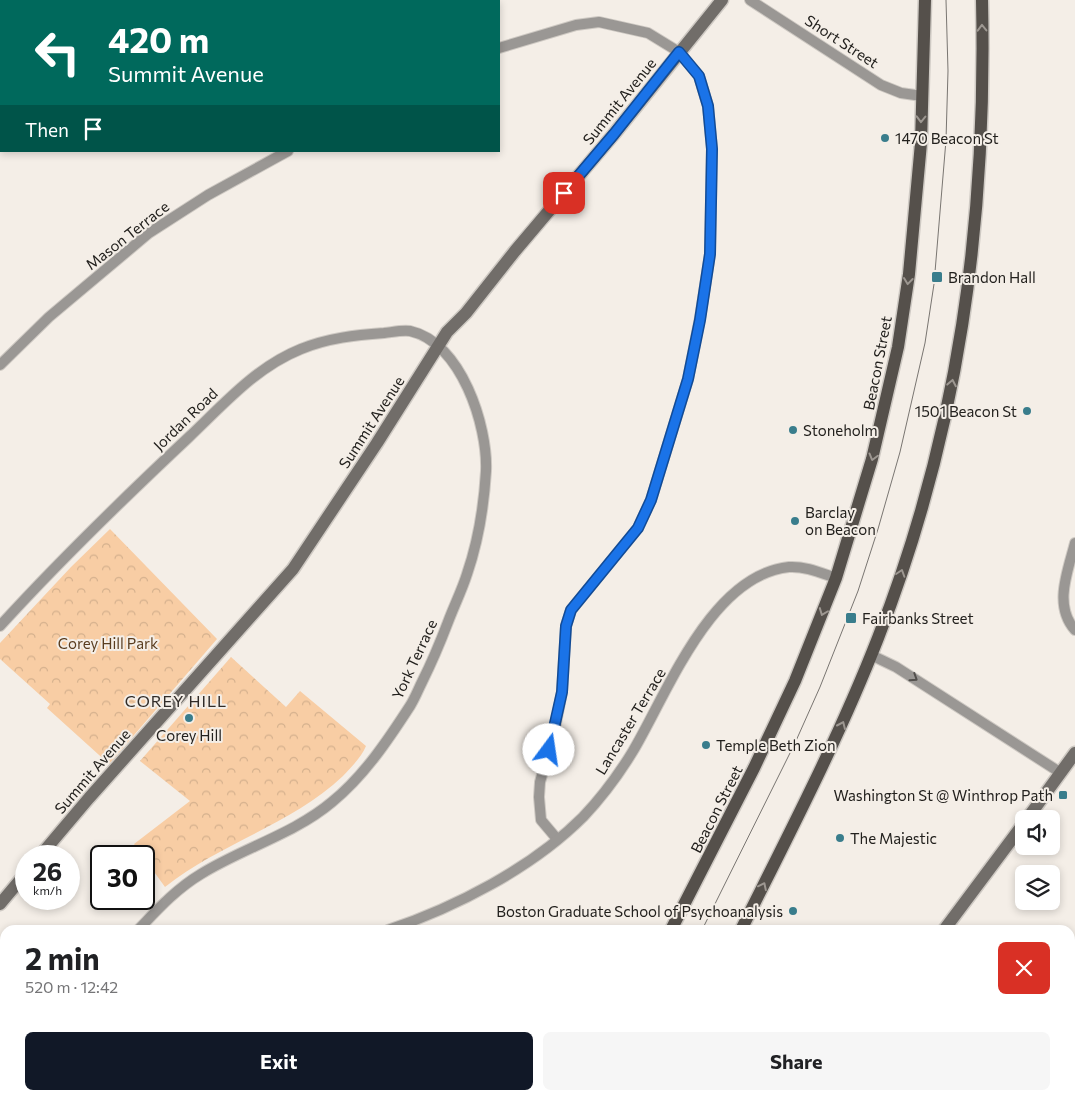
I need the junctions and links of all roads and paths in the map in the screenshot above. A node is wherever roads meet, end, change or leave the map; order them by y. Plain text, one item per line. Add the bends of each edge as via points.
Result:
1 (722, 0) edge
2 (750, 0) edge
3 (925, 0) edge
4 (982, 0) edge
5 (500, 48) edge
6 (679, 52) junction
7 (922, 96) junction
8 (286, 152) edge
9 (438, 347) junction
10 (0, 366) edge
11 (1075, 543) edge
12 (836, 578) junction
13 (0, 626) edge
14 (1075, 630) edge
15 (871, 655) junction
16 (1075, 753) edge
17 (1061, 773) junction
18 (1034, 810) edge
19 (1015, 835) edge
20 (557, 839) junction
21 (49, 845) edge
22 (15, 886) edge
23 (0, 904) edge
24 (143, 925) edge
25 (401, 925) edge
26 (674, 925) edge
27 (743, 925) edge
28 (948, 925) edge

1 - 6 street, Summit Avenue
2 - 7 street, Short Street via 881,85 901,93
3 - 7 main road, Beacon Street
15 -> 4 main road via 898,584 921,508 958,352 972,258 980,169
5 - 6 street via 576,25 599,22 648,33
6 - 9 street, Summit Avenue via 466,314 447,332
6 - 20 street via 699,76 704,89 712,149 710,254 702,309 688,379 651,500 638,528 571,610 566,626 562,692 539,797 541,820
7 -> 12 main road, Beacon Street via 917,196 898,347 872,459
8 - 10 street, Mason Terrace via 208,195 149,233 49,317
9 - 13 street, Jordan Road via 422,335 407,330 343,337 302,348 270,365 238,388 149,474
9 - 21 street, Summit Avenue via 293,569
9 - 24 street, York Terrace via 461,373 474,400 483,434 486,469 480,518 467,573 436,655 412,702 352,784 330,804 297,825 199,875 174,892
11 - 14 street via 1063,595 1068,622
12 - 20 street, Lancaster Terrace via 809,569 786,568 755,578 736,591 690,646 614,779 583,816
12 -> 26 main road, Beacon Street via 788,698
15 -> 17 street via 896,667
27 -> 15 main road via 829,753
16 - 17 street
17 - 18 street
19 - 28 street
20 - 25 street, Lancaster Terrace via 491,884 450,906
22 - 23 street

